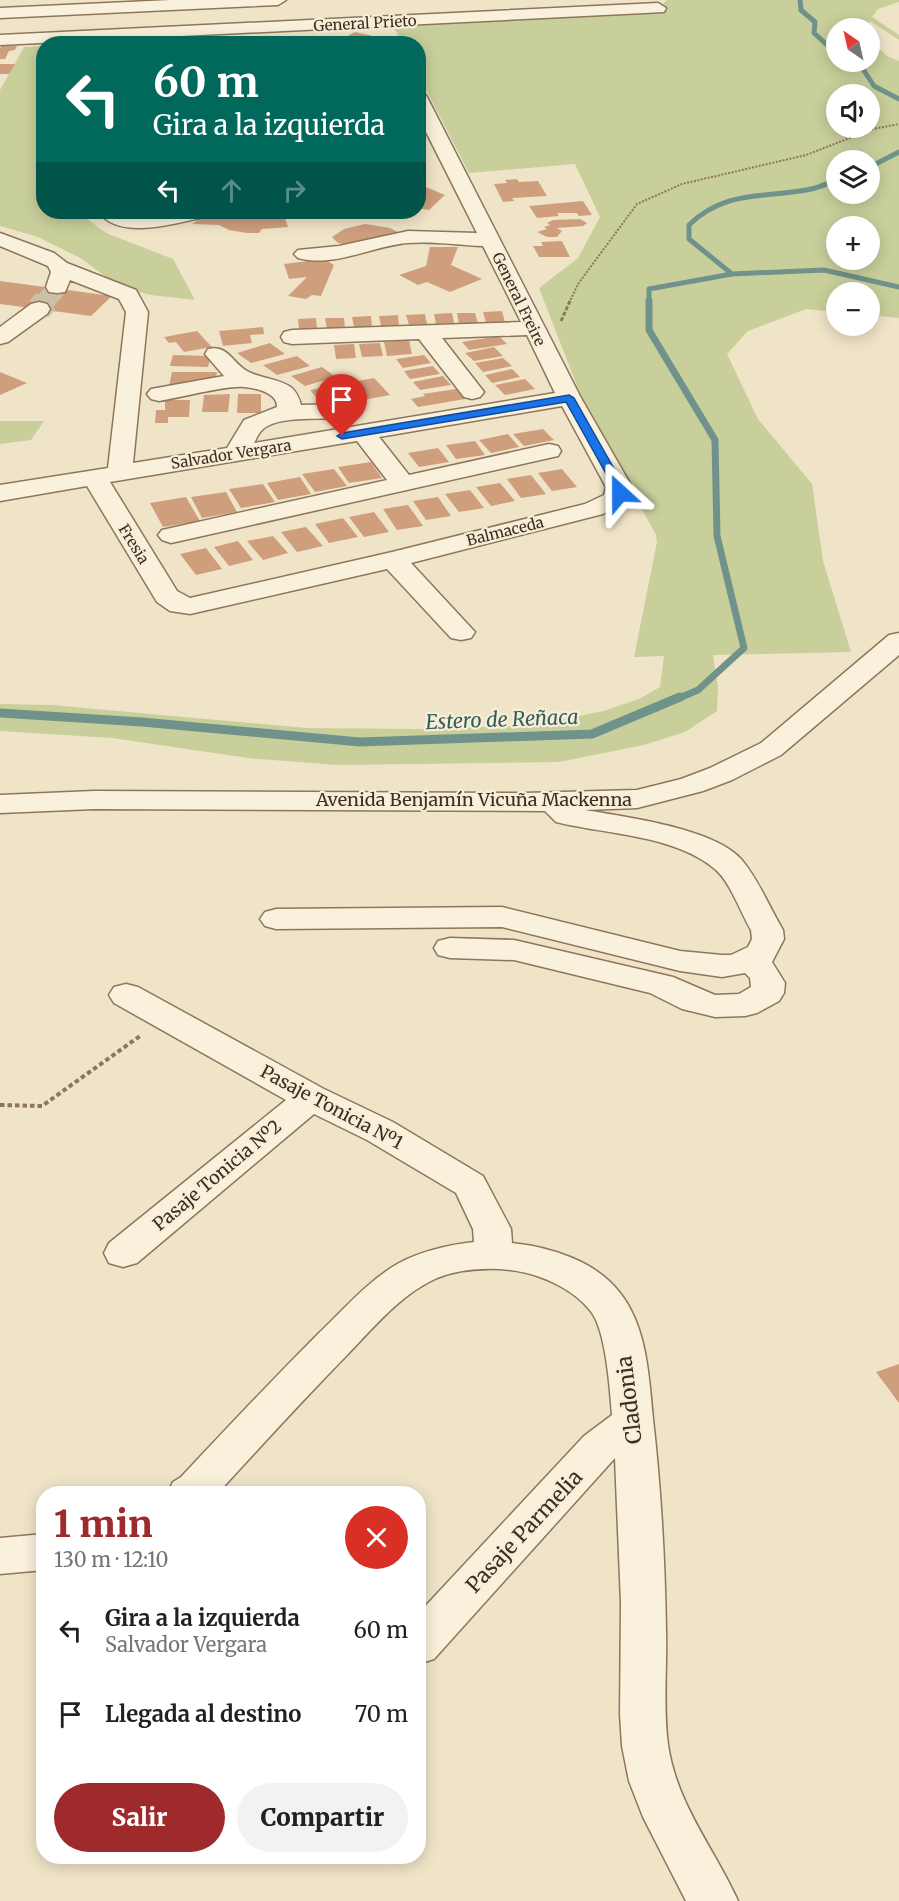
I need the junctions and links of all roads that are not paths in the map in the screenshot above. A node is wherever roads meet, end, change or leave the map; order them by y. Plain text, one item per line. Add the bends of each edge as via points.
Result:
1 (278, 0) edge
2 (658, 8) dead end
3 (0, 13) edge
4 (275, 28) junction
5 (92, 36) edge
6 (325, 36) dead end
7 (36, 38) edge
8 (0, 40) edge
9 (426, 113) edge
10 (442, 145) junction
11 (426, 147) edge
12 (119, 219) edge
13 (157, 219) edge
14 (0, 239) edge
15 (489, 240) junction
16 (305, 254) dead end
17 (39, 309) tunnel mouth
18 (535, 328) junction
19 (426, 333) junction
20 (0, 337) edge
21 (292, 337) dead end
22 (216, 354) dead end
23 (244, 379) junction
24 (472, 392) dead end
25 (159, 394) dead end
26 (569, 398) junction
27 (289, 411) junction
28 (344, 411) dead end
29 (373, 431) junction
30 (549, 451) dead end
31 (236, 453) junction
32 (120, 472) junction
33 (94, 477) junction
34 (412, 482) junction
35 (0, 493) edge
36 (616, 499) joint
37 (171, 535) dead end
38 (393, 560) junction
39 (180, 605) joint
40 (461, 632) dead end
41 (899, 641) edge
42 (612, 799) junction
43 (548, 801) junction
44 (0, 804) edge
45 (687, 842) junction
46 (276, 919) dead end
47 (450, 948) dead end
48 (751, 961) junction
49 (126, 995) dead end
50 (311, 1098) junction
51 (123, 1253) dead end
52 (493, 1255) junction
53 (633, 1421) junction
54 (199, 1486) edge
55 (36, 1553) edge
56 (0, 1556) edge
57 (426, 1636) edge
58 (713, 1901) edge

1 - 3 street
2 - 4 street, General Prieto via 384,28
4 - 5 street, General Prieto
4 - 6 street via 285,35
7 - 8 street, General Prieto
9 - 10 street, General Freire
10 - 11 street
10 - 15 street, General Freire
12 - 13 street
14 - 32 street via 47,257 58,278 128,295 137,312
15 - 16 street via 408,237 339,252
15 - 18 street, General Freire
17 - 20 street
18 - 19 street
18 - 26 street, General Freire
19 - 21 street
19 - 24 street
22 - 23 street
23 - 25 street
23 - 27 street via 280,391 288,397
26 - 29 street, Salvador Vergara
26 - 36 street, General Freire via 619,488
27 - 28 street
27 - 31 street via 252,425
29 - 31 street, Salvador Vergara
29 - 34 street
30 - 34 street
31 - 32 street, Salvador Vergara
32 - 33 street, Salvador Vergara
33 - 35 street, Salvador Vergara
33 - 39 street, Fresia via 167,596
34 - 37 street
36 - 38 street, Balmaceda via 594,509
38 - 39 street, Balmaceda via 203,604
38 - 40 street
41 - 42 street, Avenida Benjamín Vicuña Mackenna via 792,734 747,762 674,790 637,799
42 - 43 street, Avenida Benjamín Vicuña Mackenna
42 - 45 street via 625,809 670,827
43 - 44 street, Avenida Benjamín Vicuña Mackenna via 94,800
43 - 45 street via 567,815
45 - 48 street via 728,864 767,930 766,947
46 - 48 street via 502,917 680,961 722,966
47 - 48 street via 514,950 661,985 694,1001 716,1006 745,1005 767,993 767,976
49 - 50 street, Pasaje Tonicia Nº1
50 - 51 street, Pasaje Tonicia Nº2
50 - 52 street, Pasaje Tonicia Nº1 via 380,1131 470,1185 492,1229
52 - 53 street, Cladonia via 560,1269 610,1306 626,1359
52 - 54 street, Cladonia via 425,1268 388,1290
53 - 57 street, Pasaje Parmelia via 599,1449
53 - 58 street, Cladonia via 642,1556 642,1723 648,1763 678,1844
55 - 56 street

